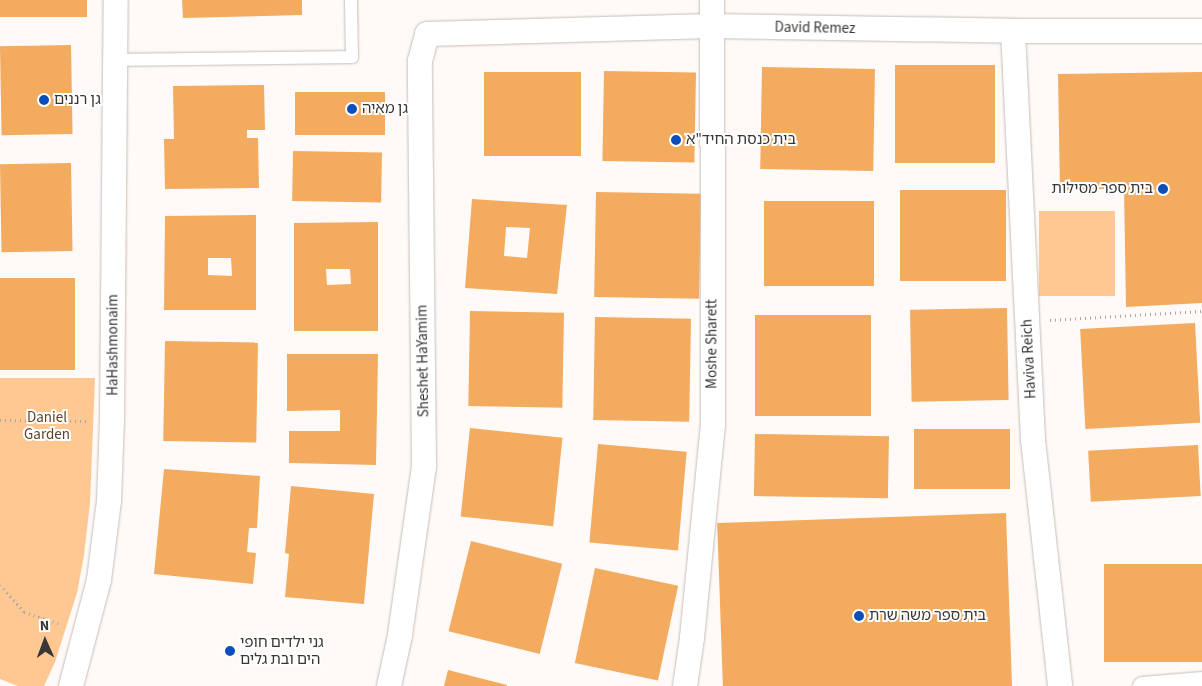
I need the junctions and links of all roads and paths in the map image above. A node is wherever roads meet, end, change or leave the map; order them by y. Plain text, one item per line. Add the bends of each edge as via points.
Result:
1 (116, 0) edge
2 (351, 0) edge
3 (712, 0) edge
4 (711, 26) junction
5 (1013, 31) junction
6 (1202, 31) edge
7 (427, 34) joint
8 (115, 60) junction
9 (1202, 311) edge
10 (1027, 321) junction
11 (0, 420) edge
12 (112, 421) junction
13 (0, 585) edge
14 (87, 632) junction
15 (1202, 681) edge
16 (71, 686) edge
17 (390, 686) edge
18 (685, 686) edge
19 (1060, 686) edge
20 (1142, 686) edge

1 - 8 street, HaHashmonaim
2 - 8 lane via 352,57
3 - 4 street, Moshe Sharett
4 - 5 street, David Remez
4 - 7 street, David Remez
4 - 18 street, Moshe Sharett via 713,425
5 - 6 street, David Remez
5 - 10 street, Haviva Reich
7 - 17 street, Sheshet HaYamim via 420,61 424,466
8 - 12 street, HaHashmonaim
9 - 10 path
10 - 19 street, Haviva Reich via 1033,440
11 - 12 path
12 - 14 street, HaHashmonaim via 109,501 100,580
13 - 14 path via 24,612
14 - 16 street, HaHashmonaim
15 - 20 street

